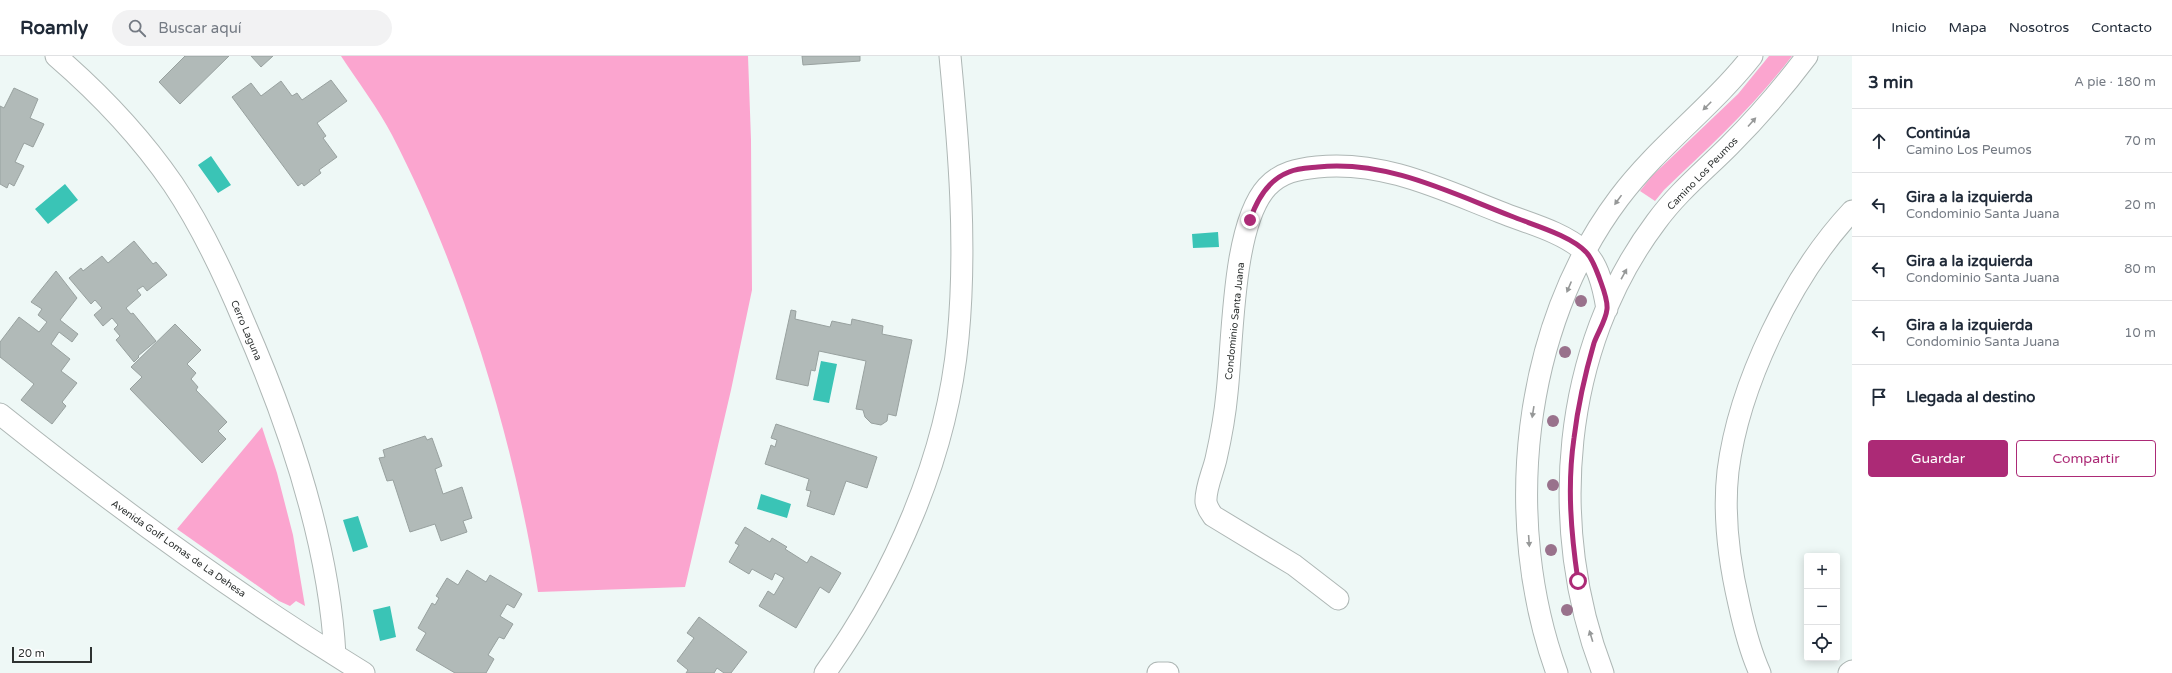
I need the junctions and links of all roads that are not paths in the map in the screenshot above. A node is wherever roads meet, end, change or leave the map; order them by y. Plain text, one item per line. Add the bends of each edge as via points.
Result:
1 (56, 56) edge
2 (950, 56) edge
3 (1752, 56) edge
4 (1807, 56) edge
5 (1852, 211) edge
6 (1586, 252) junction
7 (1607, 309) junction
8 (0, 414) edge
9 (1338, 599) dead end
10 (335, 655) junction
11 (1852, 671) edge
12 (364, 673) edge
13 (825, 673) edge
14 (1158, 673) edge
15 (1168, 673) edge
16 (1557, 673) edge
17 (1603, 673) edge
18 (1760, 673) edge
19 (1849, 673) edge

1 - 10 street, Cerro Laguna via 102,98 151,153 193,214 215,256 272,391 303,484 330,603
2 - 13 street via 962,242 958,338 952,380 932,461 917,504 877,587
3 -> 6 street via 1711,103 1640,172 1610,211
7 -> 4 street, Camino Los Peumos via 1625,270 1656,222 1695,178 1750,124
5 - 18 street via 1820,249 1784,311 1748,391 1733,444 1726,500 1729,543 1744,627
6 - 7 street, Condominio Santa Juana via 1599,276
6 - 9 street, Condominio Santa Juana via 1548,231 1424,182 1358,166 1299,169 1275,180 1260,196 1250,220 1240,264 1224,415 1206,502 1213,516 1294,565
6 -> 16 street via 1562,304 1543,363 1531,424 1527,465 1526,506 1535,588 1543,628
17 -> 7 street, Camino Los Peumos via 1587,625 1578,581 1570,505 1578,406 1595,341
8 - 10 street, Avenida Golf Lomas de La Dehesa via 115,504 191,559
10 - 12 street, Avenida Golf Lomas de La Dehesa
11 - 19 street
14 - 15 street

